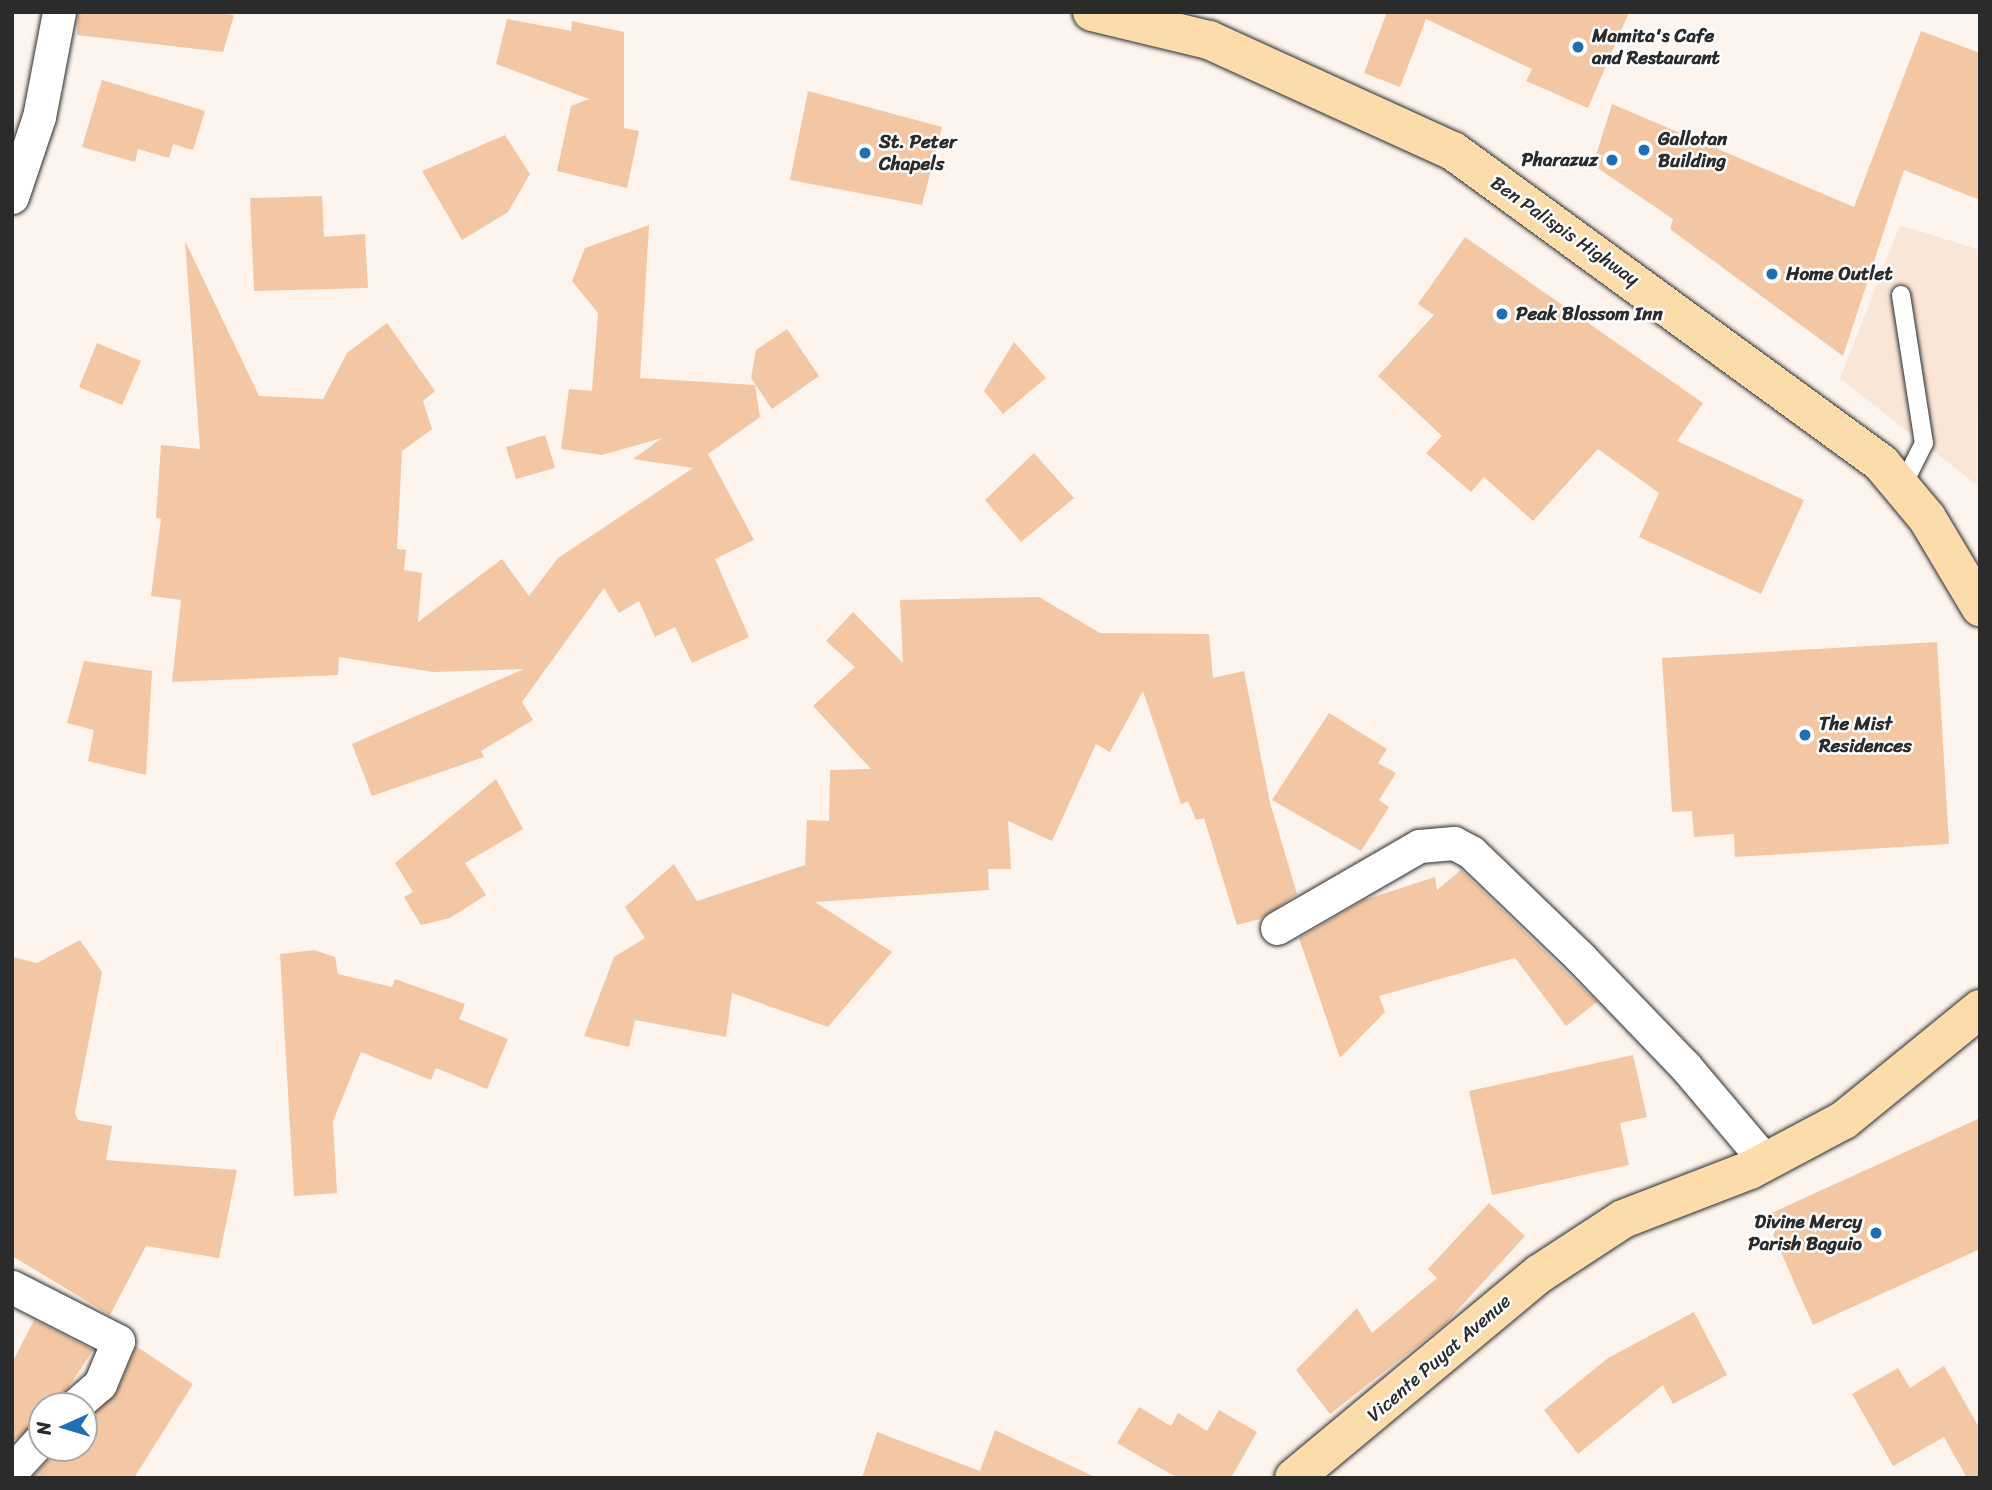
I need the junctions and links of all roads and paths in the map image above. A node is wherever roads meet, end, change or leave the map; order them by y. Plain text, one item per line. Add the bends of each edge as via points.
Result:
1 (59, 12) edge
2 (1097, 13) edge
3 (12, 197) edge
4 (1901, 295) dead end
5 (1902, 485) junction
6 (1979, 596) edge
7 (1277, 928) dead end
8 (1980, 1009) edge
9 (1766, 1162) junction
10 (12, 1287) edge
11 (91, 1392) edge
12 (28, 1453) edge
13 (12, 1471) edge
14 (1294, 1478) edge

1 - 3 street via 39,117
2 - 5 main road, Ben Palispis Highway via 1209,40 1453,151 1766,373
4 - 5 lane via 1924,443
5 - 6 main road, Ben Palispis Highway
7 - 9 street via 1419,846 1454,843 1480,860 1581,958 1685,1066
8 - 9 main road, Vicente Puyat Avenue via 1844,1120
9 - 14 main road, Vicente Puyat Avenue via 1670,1196 1589,1240 1486,1313 1385,1406
10 - 11 street via 118,1341 100,1384
12 - 13 street

